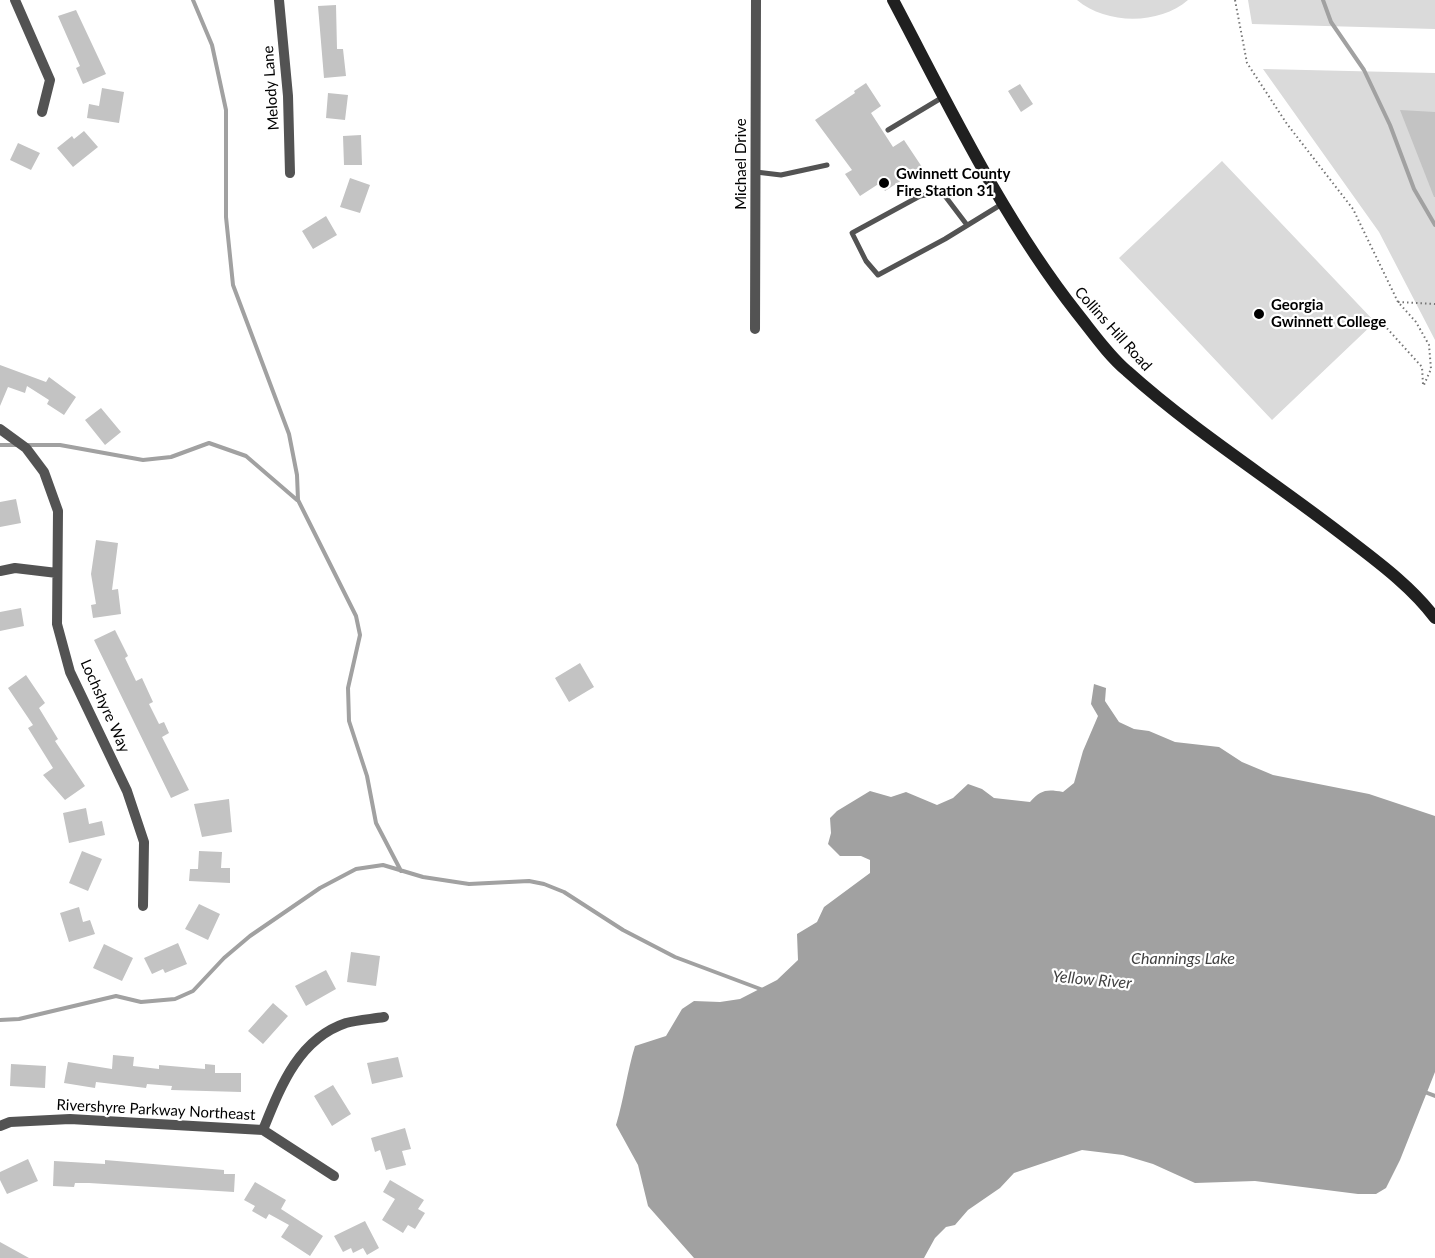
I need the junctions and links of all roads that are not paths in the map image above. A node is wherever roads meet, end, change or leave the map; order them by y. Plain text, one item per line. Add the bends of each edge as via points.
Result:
1 (15, 0) edge
2 (279, 0) edge
3 (756, 0) edge
4 (893, 0) edge
5 (945, 96) junction
6 (42, 112) dead end
7 (888, 130) dead end
8 (827, 165) dead end
9 (756, 172) junction
10 (290, 173) dead end
11 (1003, 203) junction
12 (967, 225) junction
13 (755, 329) dead end
14 (0, 429) edge
15 (0, 571) edge
16 (57, 573) junction
17 (1435, 618) edge
18 (143, 906) dead end
19 (384, 1017) dead end
20 (0, 1126) edge
21 (263, 1130) junction
22 (334, 1176) dead end

1 - 6 street via 50,81
2 - 10 street, Melody Lane
3 - 9 street, Michael Drive
4 - 5 street, Collins Hill Road
5 - 7 lane
5 - 11 street, Collins Hill Road
8 - 9 lane via 782,175
9 - 13 street, Michael Drive
11 - 12 lane
11 - 17 street, Collins Hill Road via 1054,283 1125,369 1189,424 1390,572
12 - 12 lane via 878,275 852,233 920,196 942,192
14 - 16 street, Lochshyre Way via 26,448 44,472 58,511
15 - 16 street via 15,568
16 - 18 street, Lochshyre Way via 57,624 70,672 127,791 144,842
19 - 21 street via 346,1023 315,1041 295,1062 280,1087
20 - 21 street, Rivershyre Parkway Northeast via 70,1119
21 - 22 street, Rivershyre Parkway Northeast

